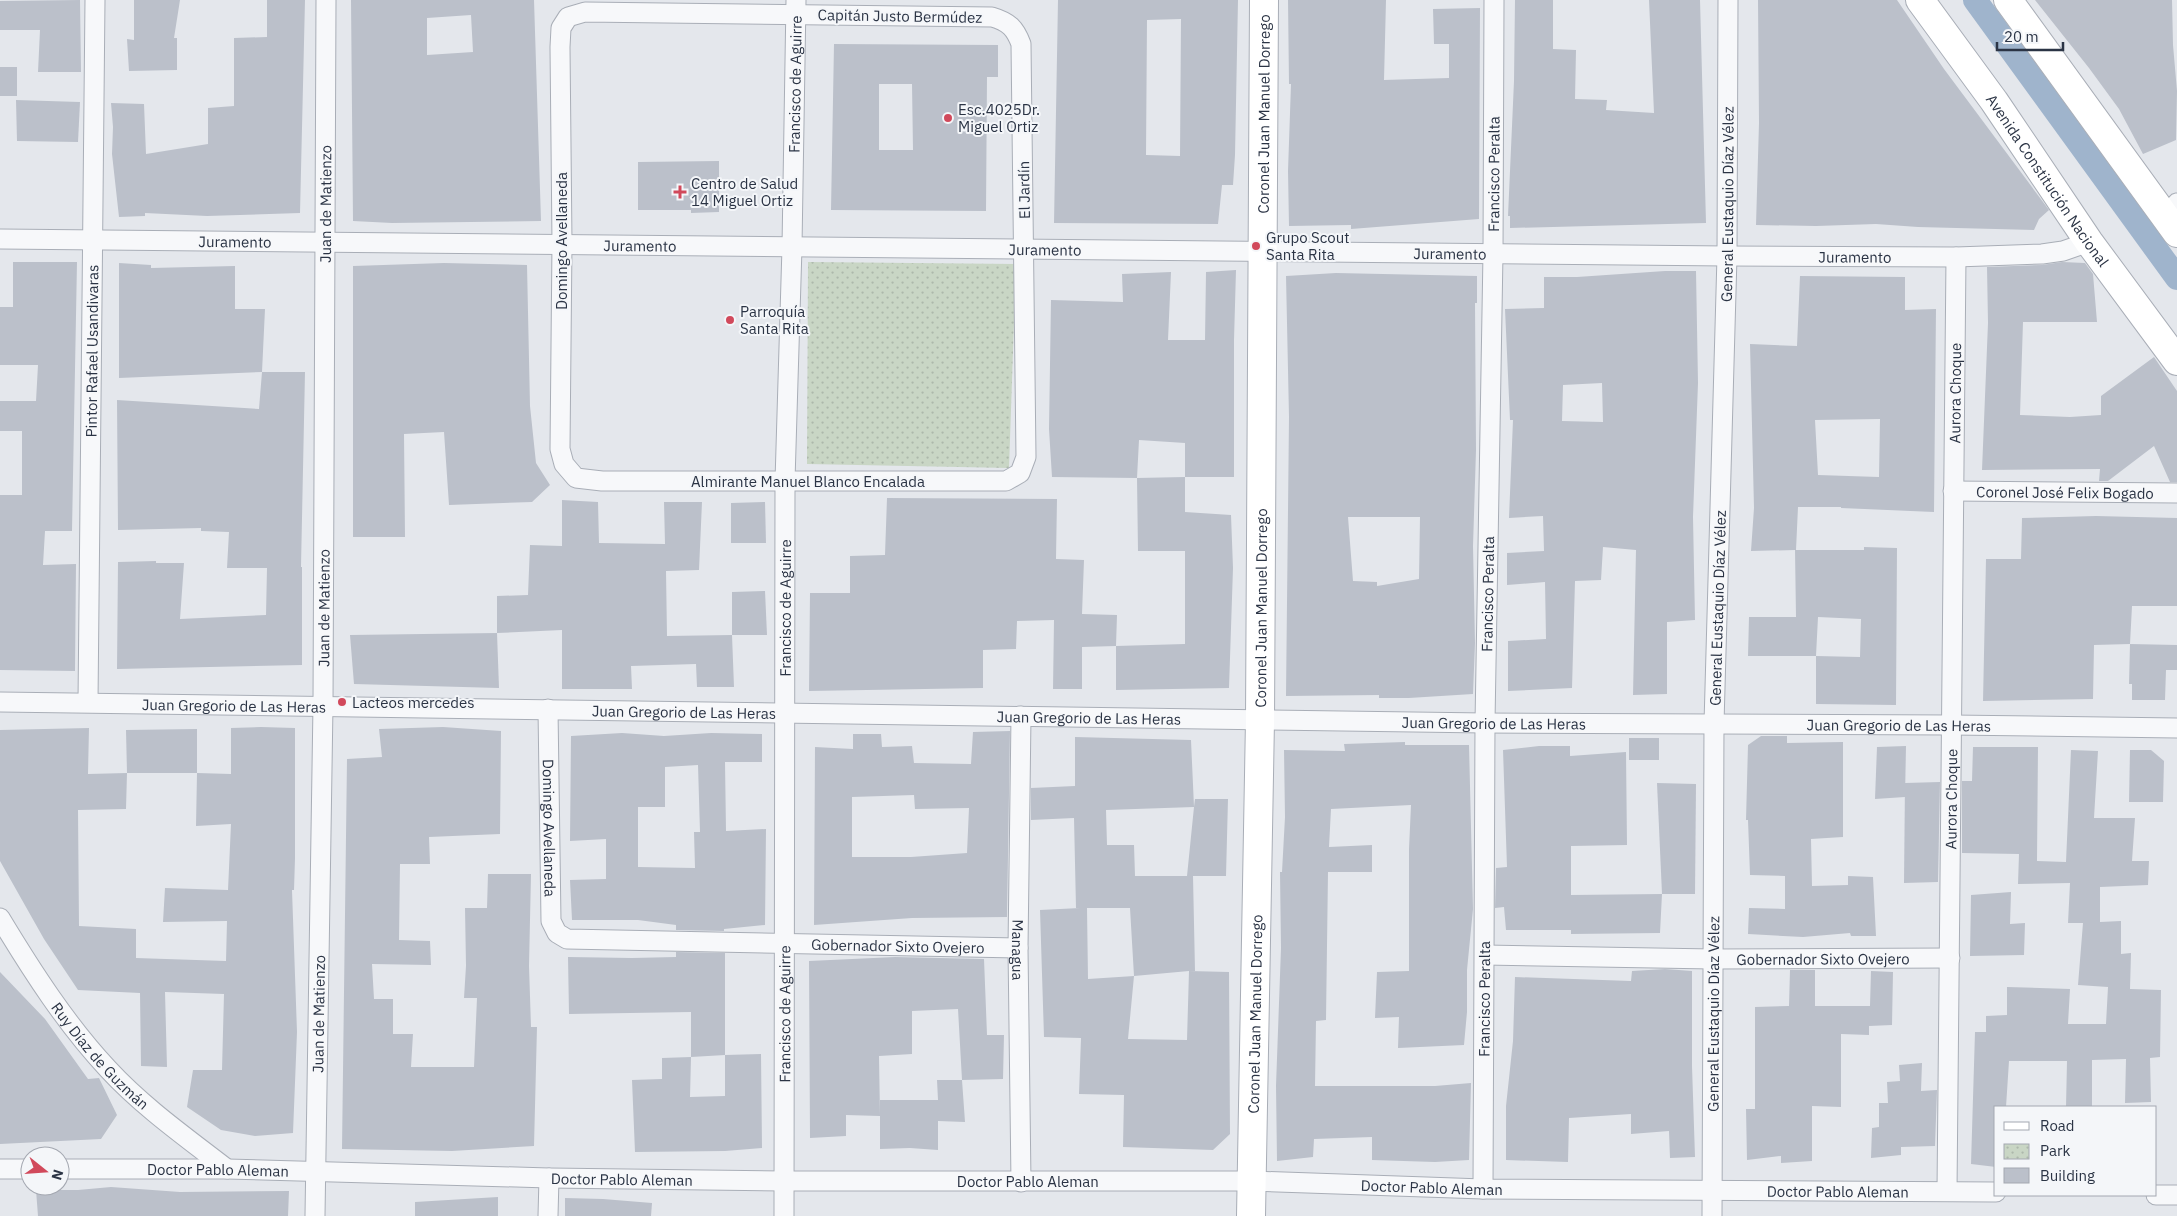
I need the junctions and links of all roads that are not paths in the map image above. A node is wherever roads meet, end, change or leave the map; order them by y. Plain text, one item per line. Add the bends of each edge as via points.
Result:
1 (95, 0) edge
2 (326, 0) edge
3 (1264, 0) edge
4 (1494, 0) edge
5 (1728, 0) edge
6 (1920, 0) edge
7 (2008, 0) edge
8 (797, 7) edge
9 (585, 12) joint
10 (1021, 44) joint
11 (2173, 218) edge
12 (0, 239) edge
13 (92, 240) junction
14 (2089, 242) junction
15 (326, 243) junction
16 (562, 243) junction
17 (792, 248) junction
18 (1024, 249) junction
19 (1262, 253) junction
20 (1493, 253) junction
21 (1727, 256) junction
22 (1956, 256) junction
23 (2177, 361) edge
24 (1026, 457) joint
25 (576, 478) joint
26 (785, 481) junction
27 (1953, 491) junction
28 (2177, 493) edge
29 (0, 702) edge
30 (88, 702) junction
31 (323, 705) junction
32 (548, 709) junction
33 (783, 713) junction
34 (1021, 716) junction
35 (1260, 720) junction
36 (1485, 723) junction
37 (1714, 724) junction
38 (1951, 725) junction
39 (2177, 728) edge
40 (0, 918) edge
41 (567, 939) joint
42 (783, 943) junction
43 (1018, 948) junction
44 (1485, 955) junction
45 (1950, 958) junction
46 (1713, 959) junction
47 (0, 1169) edge
48 (20, 1169) edge
49 (70, 1169) edge
50 (227, 1169) junction
51 (316, 1172) junction
52 (549, 1178) junction
53 (784, 1181) junction
54 (1252, 1181) junction
55 (1022, 1182) junction
56 (1482, 1189) junction
57 (1712, 1190) junction
58 (1947, 1191) junction
59 (1994, 1192) edge
60 (2157, 1194) edge
61 (2177, 1195) edge
62 (315, 1216) edge
63 (548, 1216) edge
64 (784, 1216) edge
65 (1251, 1216) edge
66 (1712, 1216) edge

1 - 13 street, Pintor Rafael Usandivaras
2 - 15 street, Juan de Matienzo
3 - 19 street, Coronel Juan Manuel Dorrego
4 - 20 street, Francisco Peralta
5 - 21 street, General Eustaquio Díaz Vélez
6 - 14 street, Avenida Constitución Nacional via 1994,101
7 - 11 street
8 - 9 street, Capitán Justo Bermúdez
8 - 10 street, Capitán Justo Bermúdez via 992,17 1005,20 1016,30
8 - 17 street, Francisco de Aguirre
9 - 16 street, Domingo Avellaneda via 568,17 561,28
10 - 18 street, El Jardín
12 - 13 street, Juramento
13 - 15 street, Juramento
13 - 30 street, Pintor Rafael Usandivaras
14 - 22 street, Juramento via 2064,251 2042,254
14 - 23 street, Avenida Constitución Nacional
15 - 16 street, Juramento
15 - 31 street, Juan de Matienzo
16 - 17 street, Juramento
16 - 25 street, Domingo Avellaneda via 560,449 564,464
17 - 18 street, Juramento
17 - 26 street, Francisco de Aguirre
18 - 19 street, Juramento
18 - 24 street, El Jardín
19 - 20 street, Juramento
19 - 35 street, Coronel Juan Manuel Dorrego
20 - 21 street, Juramento
20 - 36 street, Francisco Peralta
21 - 22 street, Juramento
21 - 37 street, General Eustaquio Díaz Vélez
22 - 27 street, Aurora Choque
24 - 26 street, Almirante Manuel Blanco Encalada via 1020,472 1006,481
25 - 26 street, Almirante Manuel Blanco Encalada via 602,481
26 - 33 street, Francisco de Aguirre
27 - 28 street, Coronel José Felix Bogado
27 - 38 street, Aurora Choque
29 - 30 street, Juan Gregorio de Las Heras
30 - 31 street, Juan Gregorio de Las Heras
31 - 32 street, Juan Gregorio de Las Heras
31 - 51 street, Juan de Matienzo
32 - 33 street, Juan Gregorio de Las Heras
32 - 41 street, Domingo Avellaneda via 551,921 557,933
33 - 34 street, Juan Gregorio de Las Heras
33 - 42 street, Francisco de Aguirre
34 - 35 street, Juan Gregorio de Las Heras
34 - 43 street, Managua
35 - 36 street, Juan Gregorio de Las Heras
35 - 54 street, Coronel Juan Manuel Dorrego
36 - 37 street, Juan Gregorio de Las Heras
36 - 44 street, Francisco Peralta
37 - 38 street, Juan Gregorio de Las Heras
37 - 46 street, General Eustaquio Díaz Vélez
38 - 39 street, Juan Gregorio de Las Heras
38 - 45 street, Aurora Choque
40 - 50 street, Ruy Díaz de Guzmán via 56,1005 109,1070 151,1110
41 - 42 street, Gobernador Sixto Ovejero
42 - 43 street, Gobernador Sixto Ovejero
42 - 53 street, Francisco de Aguirre
43 - 55 street, Managua
44 - 46 street, Gobernador Sixto Ovejero
44 - 56 street, Francisco Peralta
45 - 46 street, Gobernador Sixto Ovejero
45 - 58 street, Aurora Choque
46 - 57 street, General Eustaquio Díaz Vélez
47 - 48 street
49 - 50 street, Doctor Pablo Aleman
50 - 51 street, Doctor Pablo Aleman
51 - 52 street, Doctor Pablo Aleman
51 - 62 street, Juan de Matienzo
52 - 53 street, Doctor Pablo Aleman
52 - 63 street
53 - 55 street, Doctor Pablo Aleman
53 - 64 street, Francisco de Aguirre
54 - 55 street, Doctor Pablo Aleman
54 - 56 street, Doctor Pablo Aleman
54 - 65 street, Coronel Juan Manuel Dorrego
56 - 57 street, Doctor Pablo Aleman
57 - 58 street, Doctor Pablo Aleman
57 - 66 street, General Eustaquio Díaz Vélez
58 - 59 street, Doctor Pablo Aleman
60 - 61 street

